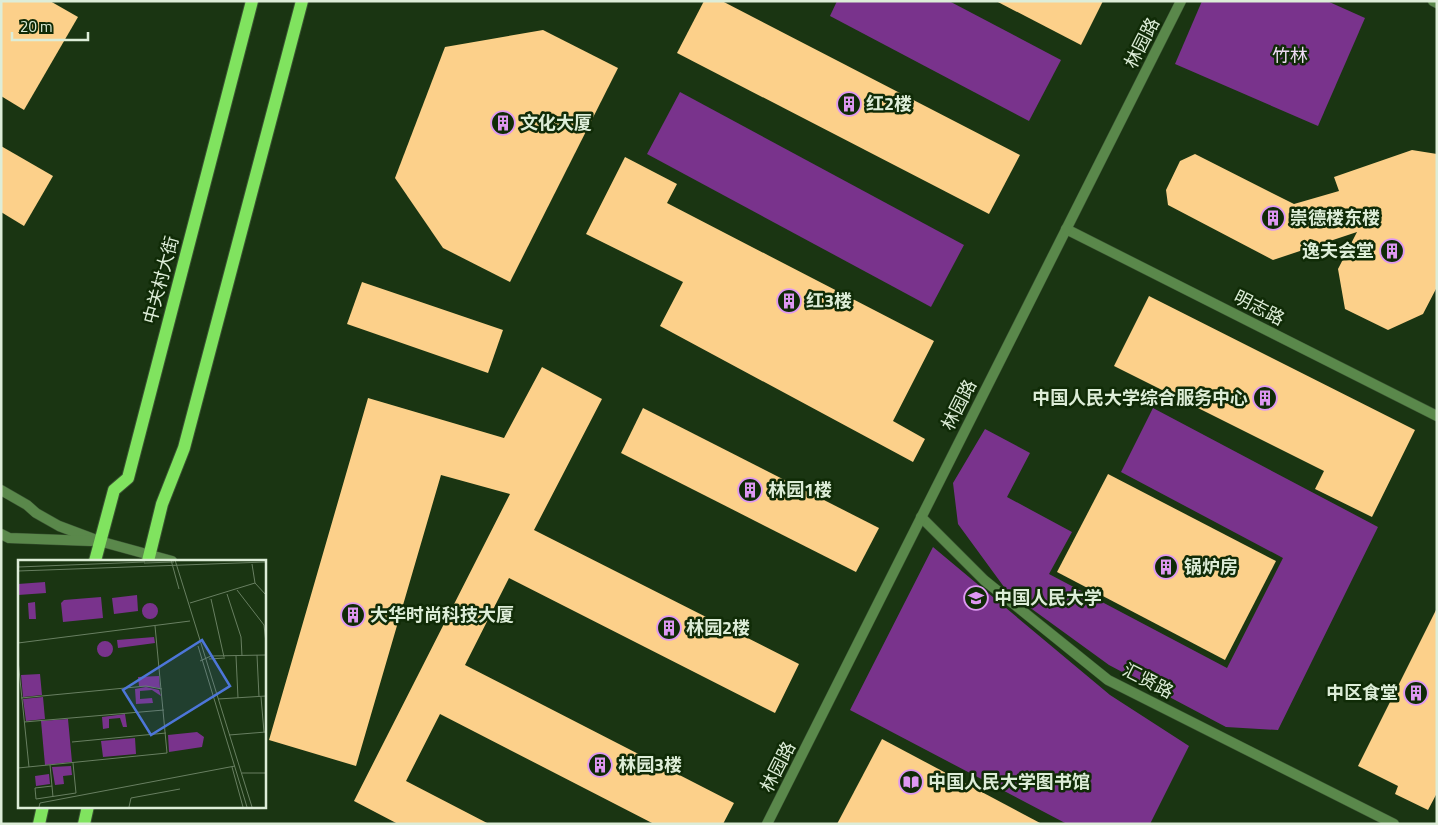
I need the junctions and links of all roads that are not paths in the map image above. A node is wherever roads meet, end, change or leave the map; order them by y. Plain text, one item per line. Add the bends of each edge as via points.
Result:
1 (252, 1) edge
2 (302, 1) edge
3 (1181, 1) edge
4 (1433, 1) edge
5 (1437, 3) edge
6 (1066, 229) junction
7 (1437, 416) edge
8 (1, 490) edge
9 (921, 517) junction
10 (1, 534) edge
11 (99, 542) junction
12 (148, 558) edge
13 (95, 560) edge
14 (164, 560) edge
15 (43, 808) edge
16 (88, 808) edge
17 (39, 824) edge
18 (84, 824) edge
19 (767, 824) edge
20 (1394, 824) edge

1 - 11 main road, 中关村大街 via 128,478 114,490
2 - 12 main road via 184,448 162,504
3 - 6 street, 林园路
4 - 5 street
6 - 7 street, 明志路
6 - 9 street, 林园路
8 - 11 street via 59,526
9 - 19 street, 林园路
9 - 20 street, 汇贤路 via 984,580 1108,680
10 - 11 street via 9,538
11 - 12 street
11 - 13 main road, 中关村大街
12 - 14 street
15 - 17 main road
16 - 18 main road

